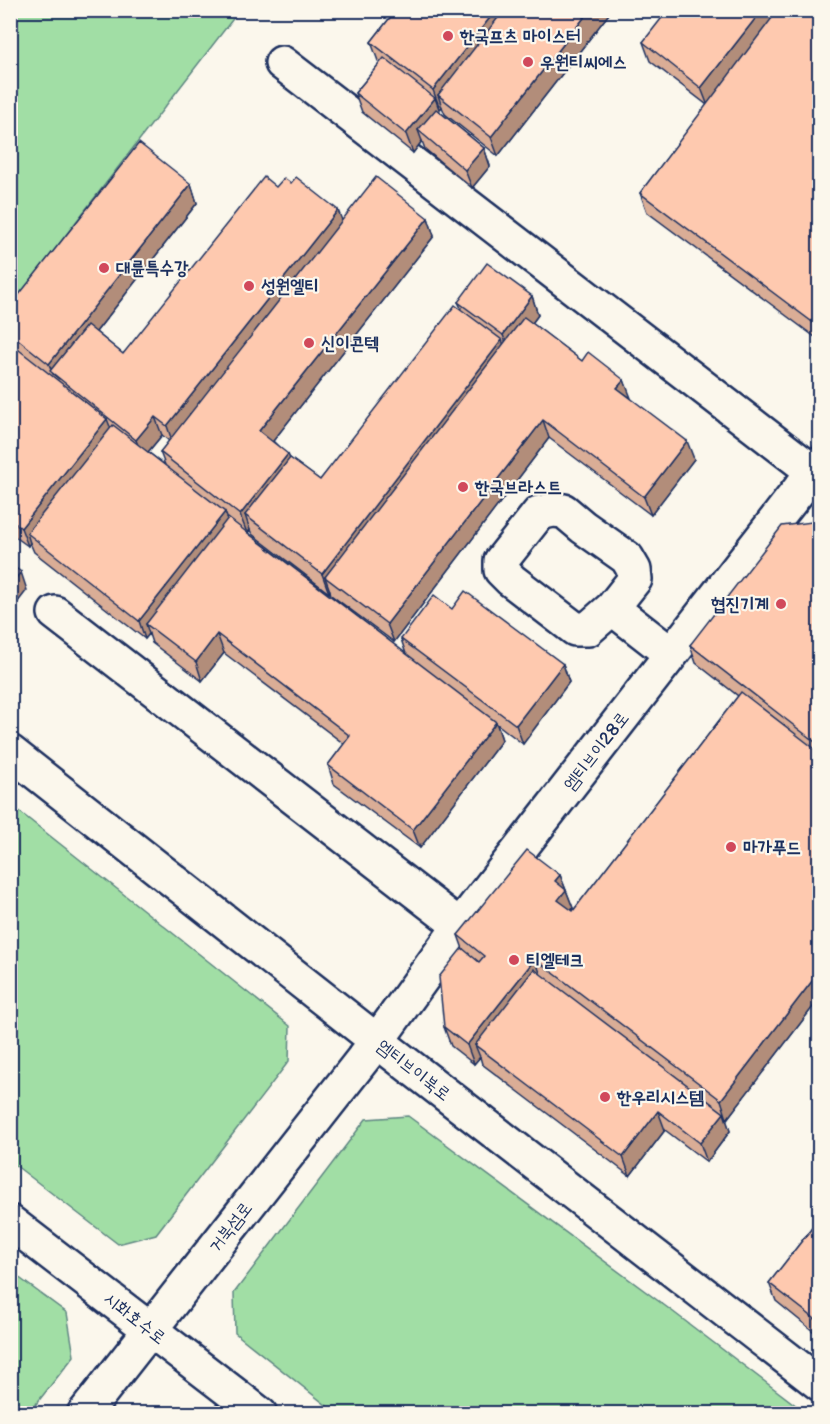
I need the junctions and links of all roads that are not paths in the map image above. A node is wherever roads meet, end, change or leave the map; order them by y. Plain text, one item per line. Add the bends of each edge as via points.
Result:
1 (282, 63) dead end
2 (817, 470) edge
3 (612, 608) dead end
4 (55, 613) dead end
5 (671, 654) junction
6 (10, 752) edge
7 (460, 926) junction
8 (377, 1041) junction
9 (10, 1222) edge
10 (149, 1330) junction
11 (819, 1384) edge
12 (84, 1413) edge
13 (260, 1413) edge

1 - 2 street
2 - 5 street, 엠티브이28로
3 - 5 street
4 - 7 street
5 - 7 street, 엠티브이28로
6 - 8 street, 엠티브이북로
7 - 8 street, 엠티브이28로
8 - 10 street, 거북섬로
8 - 11 street, 엠티브이북로
9 - 10 street, 시화호수로
10 - 12 street, 거북섬로
10 - 13 street, 시화호수로

